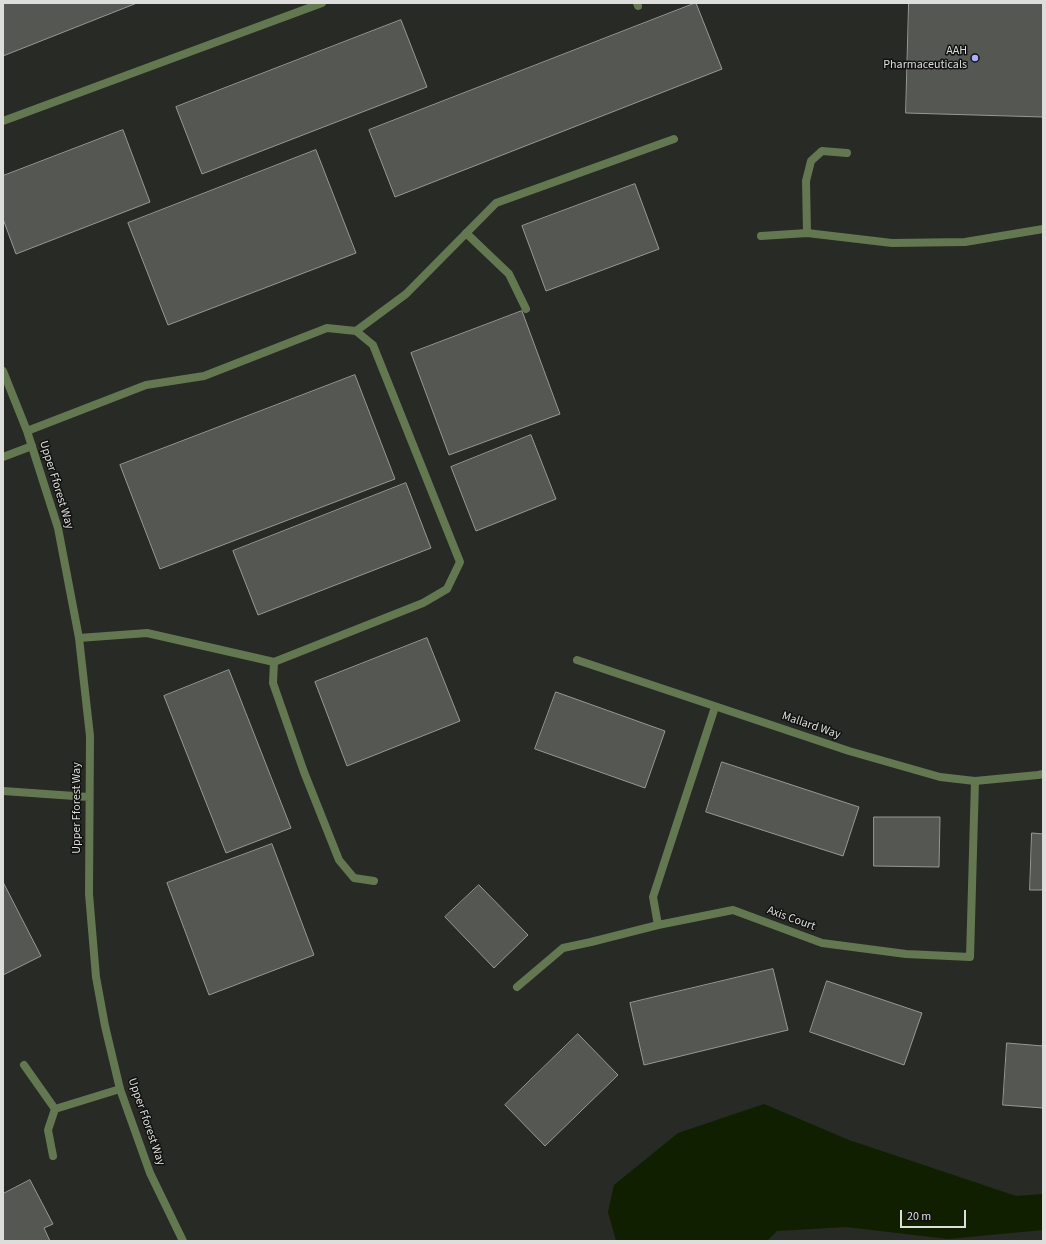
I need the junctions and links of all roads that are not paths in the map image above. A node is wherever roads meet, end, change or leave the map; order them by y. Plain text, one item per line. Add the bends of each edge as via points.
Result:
1 (322, 3) edge
2 (3, 121) edge
3 (674, 139) dead end
4 (848, 153) dead end
5 (1043, 229) edge
6 (466, 233) junction
7 (807, 234) junction
8 (761, 236) dead end
9 (526, 309) dead end
10 (356, 331) junction
11 (3, 371) edge
12 (27, 431) junction
13 (32, 446) junction
14 (3, 457) edge
15 (79, 638) junction
16 (577, 660) dead end
17 (274, 662) junction
18 (716, 707) junction
19 (1043, 774) edge
20 (974, 781) junction
21 (3, 791) edge
22 (89, 797) junction
23 (374, 881) dead end
24 (658, 925) junction
25 (517, 987) dead end
26 (24, 1065) dead end
27 (120, 1089) junction
28 (55, 1109) junction
29 (53, 1156) dead end
30 (183, 1241) edge

1 - 2 street
3 - 6 street via 496,203
4 - 7 street via 822,151 811,161 806,181
5 - 7 street via 965,242 892,242
6 - 9 street via 509,274
6 - 10 street via 406,294
7 - 8 street
10 - 12 street via 327,328 204,376 146,385
10 - 17 street via 373,344 460,562 447,590 423,603
11 - 12 street, Upper Fforest Way
12 - 13 street, Upper Fforest Way
13 - 14 street
13 - 15 street, Upper Fforest Way via 58,528
15 - 17 street via 147,633
15 - 22 street, Upper Fforest Way via 90,736
16 - 18 street, Mallard Way
17 - 23 street via 273,683 304,772 339,860 354,878
18 - 20 street, Mallard Way via 856,754 940,777
18 - 24 street via 653,897
19 - 20 street, Mallard Way
20 - 24 street, Axis Court via 970,956 906,954 822,943 733,910
21 - 22 street
22 - 27 street, Upper Fforest Way via 89,894 96,977
24 - 25 street via 563,948
26 - 28 street
27 - 28 street
27 - 30 street, Upper Fforest Way via 150,1173
28 - 29 street via 48,1130

